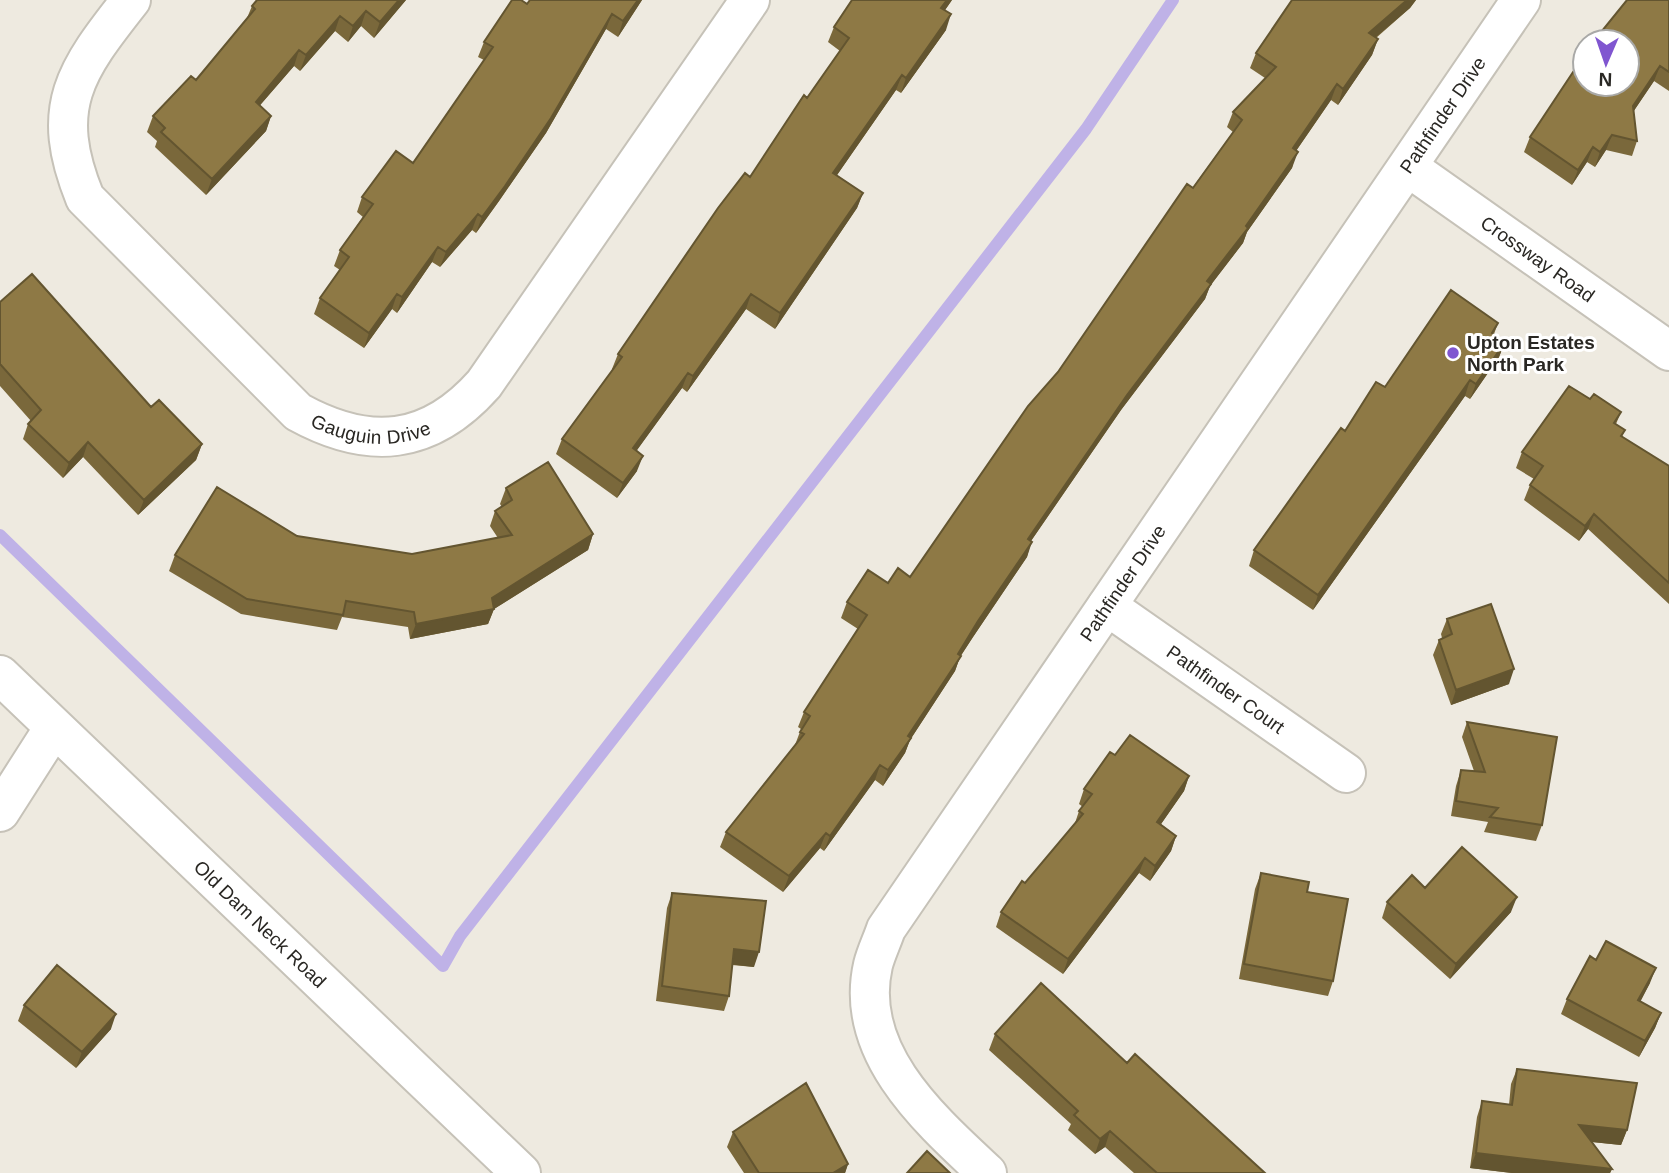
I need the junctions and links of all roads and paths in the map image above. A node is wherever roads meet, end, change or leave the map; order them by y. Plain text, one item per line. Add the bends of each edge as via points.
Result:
1 (131, 0) edge
2 (750, 0) edge
3 (1521, 0) edge
4 (1408, 167) junction
5 (1669, 351) edge
6 (1107, 606) junction
7 (0, 675) edge
8 (53, 729) junction
9 (1346, 773) dead end
10 (0, 812) edge
11 (521, 1173) edge
12 (987, 1173) edge

1 - 2 street, Gauguin Drive via 90,53 73,88 66,125 71,163 85,198 298,412 329,429 365,438 408,435 442,422 478,391
3 - 4 street, Pathfinder Drive
4 - 5 street, Crossway Road
4 - 6 street, Pathfinder Drive
6 - 9 street, Pathfinder Court
6 - 12 street, Pathfinder Drive via 886,929 873,965 870,1005 878,1044 901,1082 941,1130
7 - 8 street, Old Dam Neck Road
8 - 10 street
8 - 11 street, Old Dam Neck Road

